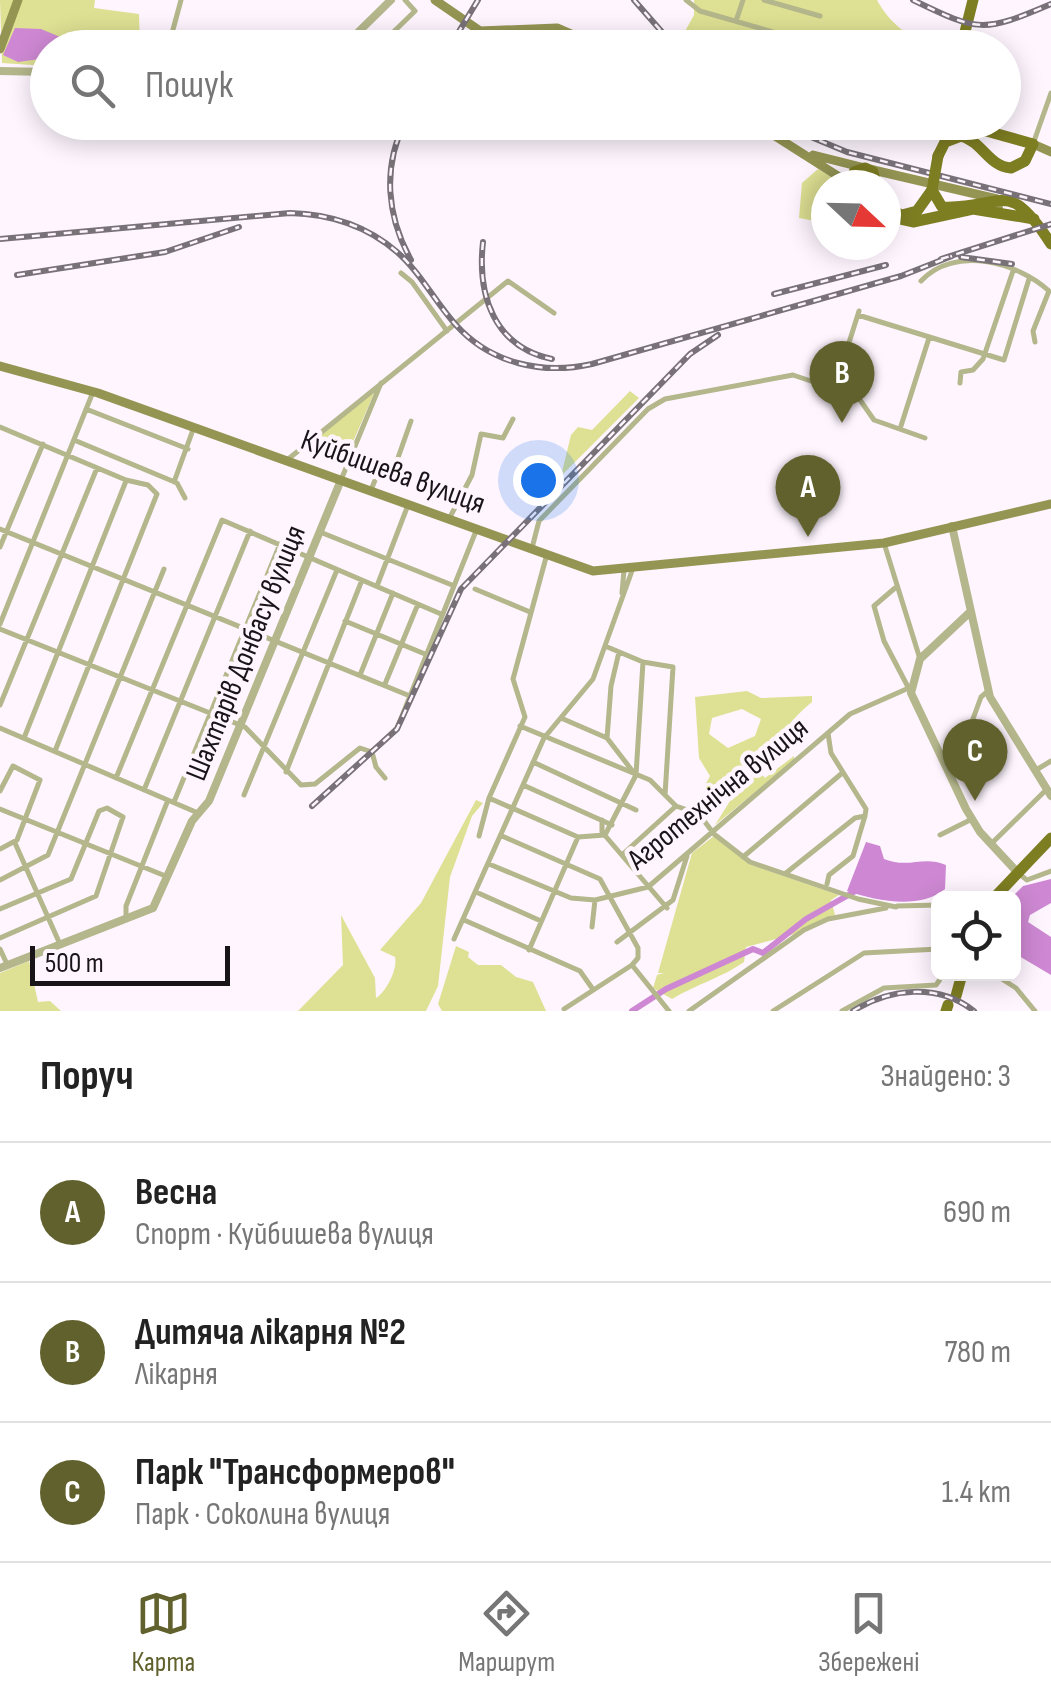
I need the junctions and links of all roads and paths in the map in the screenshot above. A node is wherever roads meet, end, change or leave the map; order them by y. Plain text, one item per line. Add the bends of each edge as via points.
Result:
1 (18, 0) edge
2 (181, 0) edge
3 (391, 0) edge
4 (405, 0) edge
5 (435, 0) edge
6 (743, 0) edge
7 (764, 0) edge
8 (974, 0) edge
9 (689, 2) edge
10 (820, 16) dead end
11 (736, 21) junction
12 (173, 30) edge
13 (360, 30) edge
14 (396, 30) edge
15 (479, 30) edge
16 (506, 30) edge
17 (562, 30) edge
18 (767, 30) edge
19 (966, 30) edge
20 (0, 49) edge
21 (0, 70) edge
22 (30, 71) edge
23 (1051, 93) edge
24 (1039, 119) junction
25 (1051, 122) edge
26 (782, 140) edge
27 (951, 140) edge
28 (970, 140) edge
29 (1019, 140) edge
30 (1033, 144) junction
31 (801, 152) junction
32 (1051, 152) edge
33 (867, 168) junction
34 (829, 170) edge
35 (860, 170) edge
36 (932, 190) junction
37 (998, 205) junction
38 (901, 215) edge
39 (901, 219) edge
40 (1050, 240) edge
41 (1014, 271) junction
42 (400, 273) dead end
43 (1029, 279) junction
44 (920, 281) dead end
45 (1049, 291) edge
46 (554, 313) dead end
47 (447, 331) junction
48 (929, 338) junction
49 (1035, 342) dead end
50 (984, 356) junction
51 (0, 366) edge
52 (382, 380) junction
53 (960, 383) dead end
54 (835, 386) junction
55 (93, 392) junction
56 (86, 408) junction
57 (513, 418) dead end
58 (411, 421) dead end
59 (0, 427) edge
60 (194, 427) junction
61 (900, 429) junction
62 (925, 438) dead end
63 (74, 440) junction
64 (43, 444) junction
65 (188, 450) junction
66 (69, 453) junction
67 (287, 460) junction
68 (97, 468) junction
69 (126, 480) junction
70 (341, 480) junction
71 (174, 482) junction
72 (371, 490) junction
73 (185, 498) dead end
74 (409, 504) junction
75 (1051, 507) edge
76 (449, 520) junction
77 (952, 526) junction
78 (3, 530) edge
79 (477, 530) junction
80 (250, 531) junction
81 (320, 532) junction
82 (33, 543) junction
83 (884, 543) junction
84 (280, 544) junction
85 (0, 548) edge
86 (532, 548) junction
87 (60, 554) junction
88 (546, 554) junction
89 (309, 558) junction
90 (388, 559) junction
91 (92, 567) junction
92 (629, 569) junction
93 (164, 570) dead end
94 (337, 570) junction
95 (123, 580) junction
96 (362, 580) junction
97 (377, 586) junction
98 (453, 586) junction
99 (895, 588) junction
100 (476, 589) dead end
101 (155, 593) junction
102 (393, 594) junction
103 (418, 604) junction
104 (185, 605) junction
105 (530, 612) junction
106 (969, 612) junction
107 (442, 614) junction
108 (215, 617) junction
109 (346, 622) junction
110 (0, 626) edge
111 (245, 629) junction
112 (377, 634) junction
113 (26, 639) junction
114 (275, 641) junction
115 (401, 644) junction
116 (605, 646) junction
117 (57, 652) junction
118 (303, 652) junction
119 (619, 652) junction
120 (425, 654) junction
121 (920, 659) junction
122 (644, 662) junction
123 (329, 663) junction
124 (90, 665) junction
125 (360, 676) junction
126 (121, 678) junction
127 (385, 686) junction
128 (910, 687) junction
129 (152, 690) junction
130 (988, 692) junction
131 (410, 696) junction
132 (180, 702) junction
133 (0, 705) edge
134 (210, 714) junction
135 (561, 718) junction
136 (240, 725) junction
137 (520, 726) junction
138 (0, 728) edge
139 (828, 733) junction
140 (24, 738) junction
141 (544, 738) junction
142 (608, 738) junction
143 (264, 747) junction
144 (55, 752) junction
145 (372, 752) junction
146 (1051, 761) edge
147 (533, 762) junction
148 (84, 764) junction
149 (1035, 771) junction
150 (286, 772) junction
151 (842, 774) junction
152 (636, 775) junction
153 (116, 778) junction
154 (385, 778) dead end
155 (950, 778) junction
156 (523, 785) junction
157 (144, 790) junction
158 (0, 792) edge
159 (1049, 793) edge
160 (244, 795) dead end
161 (666, 796) junction
162 (489, 798) junction
163 (171, 801) junction
164 (623, 802) junction
165 (676, 806) junction
166 (513, 808) junction
167 (0, 810) edge
168 (636, 810) dead end
169 (198, 813) junction
170 (866, 816) junction
171 (25, 819) junction
172 (972, 819) junction
173 (602, 820) junction
174 (612, 825) junction
175 (712, 830) junction
176 (57, 832) junction
177 (940, 834) dead end
178 (605, 835) junction
179 (479, 836) dead end
180 (501, 836) junction
181 (578, 837) junction
182 (1051, 842) edge
183 (15, 843) junction
184 (86, 844) junction
185 (991, 844) junction
186 (0, 849) edge
187 (112, 854) junction
188 (688, 854) junction
189 (622, 855) junction
190 (744, 857) junction
191 (488, 864) junction
192 (566, 865) junction
193 (141, 866) junction
194 (28, 869) junction
195 (1051, 872) edge
196 (786, 873) junction
197 (1020, 874) junction
198 (168, 878) junction
199 (0, 880) edge
200 (827, 886) junction
201 (648, 887) junction
202 (1004, 891) edge
203 (39, 892) junction
204 (476, 892) junction
205 (554, 892) junction
206 (612, 897) junction
207 (595, 900) junction
208 (931, 904) edge
209 (896, 906) junction
210 (666, 908) junction
211 (0, 909) edge
212 (50, 917) junction
213 (126, 918) junction
214 (464, 920) junction
215 (541, 922) junction
216 (592, 928) dead end
217 (630, 934) junction
218 (0, 938) edge
219 (454, 939) dead end
220 (59, 942) junction
221 (617, 942) dead end
222 (0, 948) edge
223 (931, 949) edge
224 (529, 950) junction
225 (3, 966) edge
226 (630, 966) junction
227 (938, 981) edge
228 (1005, 981) edge
229 (592, 988) junction
230 (564, 1010) edge
231 (669, 1011) edge
232 (689, 1011) edge
233 (773, 1011) edge
234 (842, 1011) edge
235 (1035, 1011) edge

1 - 20 main road
2 - 12 street
3 - 13 street
4 - 14 street via 415,11
5 - 15 main road
6 - 11 street
7 - 10 street
8 - 19 main road
9 - 11 street
11 - 18 street
16 - 17 main road
21 - 22 street
23 - 24 street
24 - 25 street
24 - 30 street
26 - 31 main road
27 - 36 main road, bridge via 938,156
28 - 30 main road, bridge via 996,164 1012,168
29 - 30 main road
30 - 32 main road
31 - 33 main road
31 - 34 main road
33 - 35 main road
33 - 37 main road
36 - 37 main road via 936,203 948,208
36 - 38 main road via 917,211
37 - 39 main road
37 - 40 main road via 1022,207
41 - 43 street
41 - 44 street via 1004,264 957,261
41 - 50 street
42 - 47 street
43 - 45 street
43 - 50 street via 1004,360
45 - 49 street
46 - 47 street via 508,281
47 - 52 street
48 - 50 street
48 - 54 street via 859,313
48 - 61 street
50 - 53 street via 961,372
51 - 55 main road, Куйбишева вулиця
52 - 67 street
52 - 70 street, Шахтарів Донбасу вулиця
54 - 61 street via 862,399 874,420
54 - 86 street via 790,376 705,388 656,404 539,521
55 - 56 street
55 - 60 main road, Куйбишева вулиця
56 - 63 street
56 - 65 street
57 - 76 street via 503,438 481,434 472,475
58 - 72 street via 392,471 380,468
59 - 64 street
60 - 65 street
60 - 67 main road, Куйбишева вулиця
61 - 62 street
63 - 66 street
63 - 71 street
64 - 66 street
64 - 78 street
65 - 71 street
66 - 68 street
66 - 82 street
67 - 70 main road, Куйбишева вулиця
68 - 69 street
68 - 87 street
69 - 91 street
69 - 95 street via 148,484 156,497
70 - 72 main road, Куйбишева вулиця
70 - 81 street, Шахтарів Донбасу вулиця
71 - 73 street
72 - 74 main road, Куйбишева вулиця
74 - 76 main road, Куйбишева вулиця
74 - 90 street
75 - 77 main road, Куйбишева вулиця
76 - 79 main road, Куйбишева вулиця
77 - 83 main road, Куйбишева вулиця
77 - 106 street
78 - 82 street
78 - 85 street
79 - 86 main road, Куйбишева вулиця
79 - 98 street
80 - 84 street
80 - 104 street via 222,520
80 - 108 street
81 - 89 street, Шахтарів Донбасу вулиця
81 - 90 street
82 - 87 street
82 - 110 street
83 - 92 main road, Куйбишева вулиця
83 - 99 street
84 - 89 street
84 - 111 street
86 - 88 main road, Куйбишева вулиця
87 - 91 street
87 - 113 street
88 - 92 main road, Куйбишева вулиця via 593,571
88 - 105 street
89 - 94 street
89 - 114 street, Шахтарів Донбасу вулиця
90 - 97 street
90 - 98 street
91 - 95 street
91 - 117 street
92 - 116 street
93 - 101 street
94 - 96 street
94 - 118 street
95 - 101 street
95 - 124 street
96 - 97 street
96 - 109 street
97 - 102 street
98 - 107 street
99 - 121 street
99 - 128 street via 874,606 884,641
100 - 105 street
101 - 104 street
101 - 126 street
102 - 103 street
102 - 112 street
103 - 107 street
103 - 115 street
104 - 108 street
104 - 129 street
105 - 137 street via 513,679 525,715
106 - 121 street
106 - 130 street
107 - 120 street
108 - 111 street
108 - 132 street
109 - 112 street
109 - 123 street
110 - 113 street
111 - 114 street
111 - 134 street
112 - 115 street
112 - 125 street
113 - 117 street
113 - 133 street
114 - 118 street
114 - 136 street, Шахтарів Донбасу вулиця
115 - 120 street
115 - 127 street
116 - 119 street
116 - 135 street via 590,684
117 - 124 street
117 - 140 street
118 - 123 street
118 - 143 street
119 - 122 street
119 - 142 street
120 - 131 street
121 - 128 street
122 - 152 street
122 - 161 street via 673,667
123 - 125 street
123 - 150 street
124 - 126 street
124 - 144 street
125 - 127 street
126 - 129 street
126 - 148 street
127 - 131 street
128 - 139 street, Агротехнічна вулиця via 853,712
128 - 155 street
129 - 132 street
129 - 153 street
130 - 149 street
130 - 155 street
131 - 145 street via 397,728
132 - 134 street
132 - 157 street
134 - 136 street
134 - 163 street
135 - 141 street
135 - 142 street
136 - 143 street
136 - 169 street, Шахтарів Донбасу вулиця
137 - 141 street
137 - 162 street
138 - 140 street
139 - 151 street
139 - 175 street, Агротехнічна вулиця
140 - 144 street
141 - 147 street
141 - 152 street
142 - 152 street
143 - 150 street
143 - 160 street
144 - 148 street
145 - 150 street via 352,751 308,786
145 - 154 street
146 - 149 street
147 - 156 street
147 - 164 street
148 - 153 street
148 - 176 street
149 - 159 street
151 - 170 street
151 - 190 street
152 - 161 street
152 - 164 street
153 - 157 street
155 - 172 street
156 - 166 street
156 - 173 street
157 - 163 street
158 - 171 street via 12,766 38,777
159 - 185 street
161 - 165 street
162 - 166 street
162 - 179 street
163 - 169 street
163 - 193 street
164 - 168 street
164 - 174 street
165 - 175 street via 700,814
165 - 189 street
166 - 180 street
166 - 181 street
167 - 171 street
169 - 198 street, Шахтарів Донбасу вулиця
170 - 196 street
170 - 200 street via 853,856 829,875
171 - 176 street
171 - 183 street
172 - 177 street
172 - 185 street
173 - 174 street
173 - 178 street
174 - 178 street
175 - 188 street, Агротехнічна вулиця
175 - 190 street
176 - 184 street
176 - 194 street via 45,859
178 - 181 street
178 - 189 street
180 - 191 street
180 - 192 street
181 - 192 street
182 - 197 main road
183 - 186 street
183 - 194 street
184 - 187 street
184 - 187 street via 99,811 114,812 123,822
184 - 203 street via 71,880
185 - 197 street
187 - 193 street
187 - 212 street via 97,895
188 - 201 street, Агротехнічна вулиця
188 - 210 street
189 - 201 street
190 - 196 street
191 - 204 street
191 - 205 street, Агротехнічна вулиця
192 - 205 street
192 - 206 street via 600,880
193 - 198 street
193 - 213 street
194 - 199 street
194 - 203 street
195 - 197 street via 1034,880
196 - 200 street
197 - 202 main road
198 - 213 street, Шахтарів Донбасу вулиця via 153,908
200 - 209 street
201 - 206 street, Агротехнічна вулиця
201 - 210 street
203 - 211 street
203 - 212 street
204 - 214 street
204 - 215 street
205 - 207 street, Агротехнічна вулиця
205 - 215 street
206 - 207 street, Агротехнічна вулиця
206 - 217 street
207 - 216 street
208 - 209 street
209 - 232 street via 804,930
210 - 217 street
212 - 218 street
212 - 220 street
213 - 220 street, Шахтарів Донбасу вулиця
214 - 219 street
214 - 224 street
215 - 224 street
217 - 221 street
217 - 226 street via 638,958
220 - 225 street, Шахтарів Донбасу вулиця
222 - 225 street
223 - 233 street via 864,953
224 - 229 street via 580,971
226 - 229 street
226 - 231 street
227 - 234 street via 878,990
228 - 235 street
229 - 230 street

